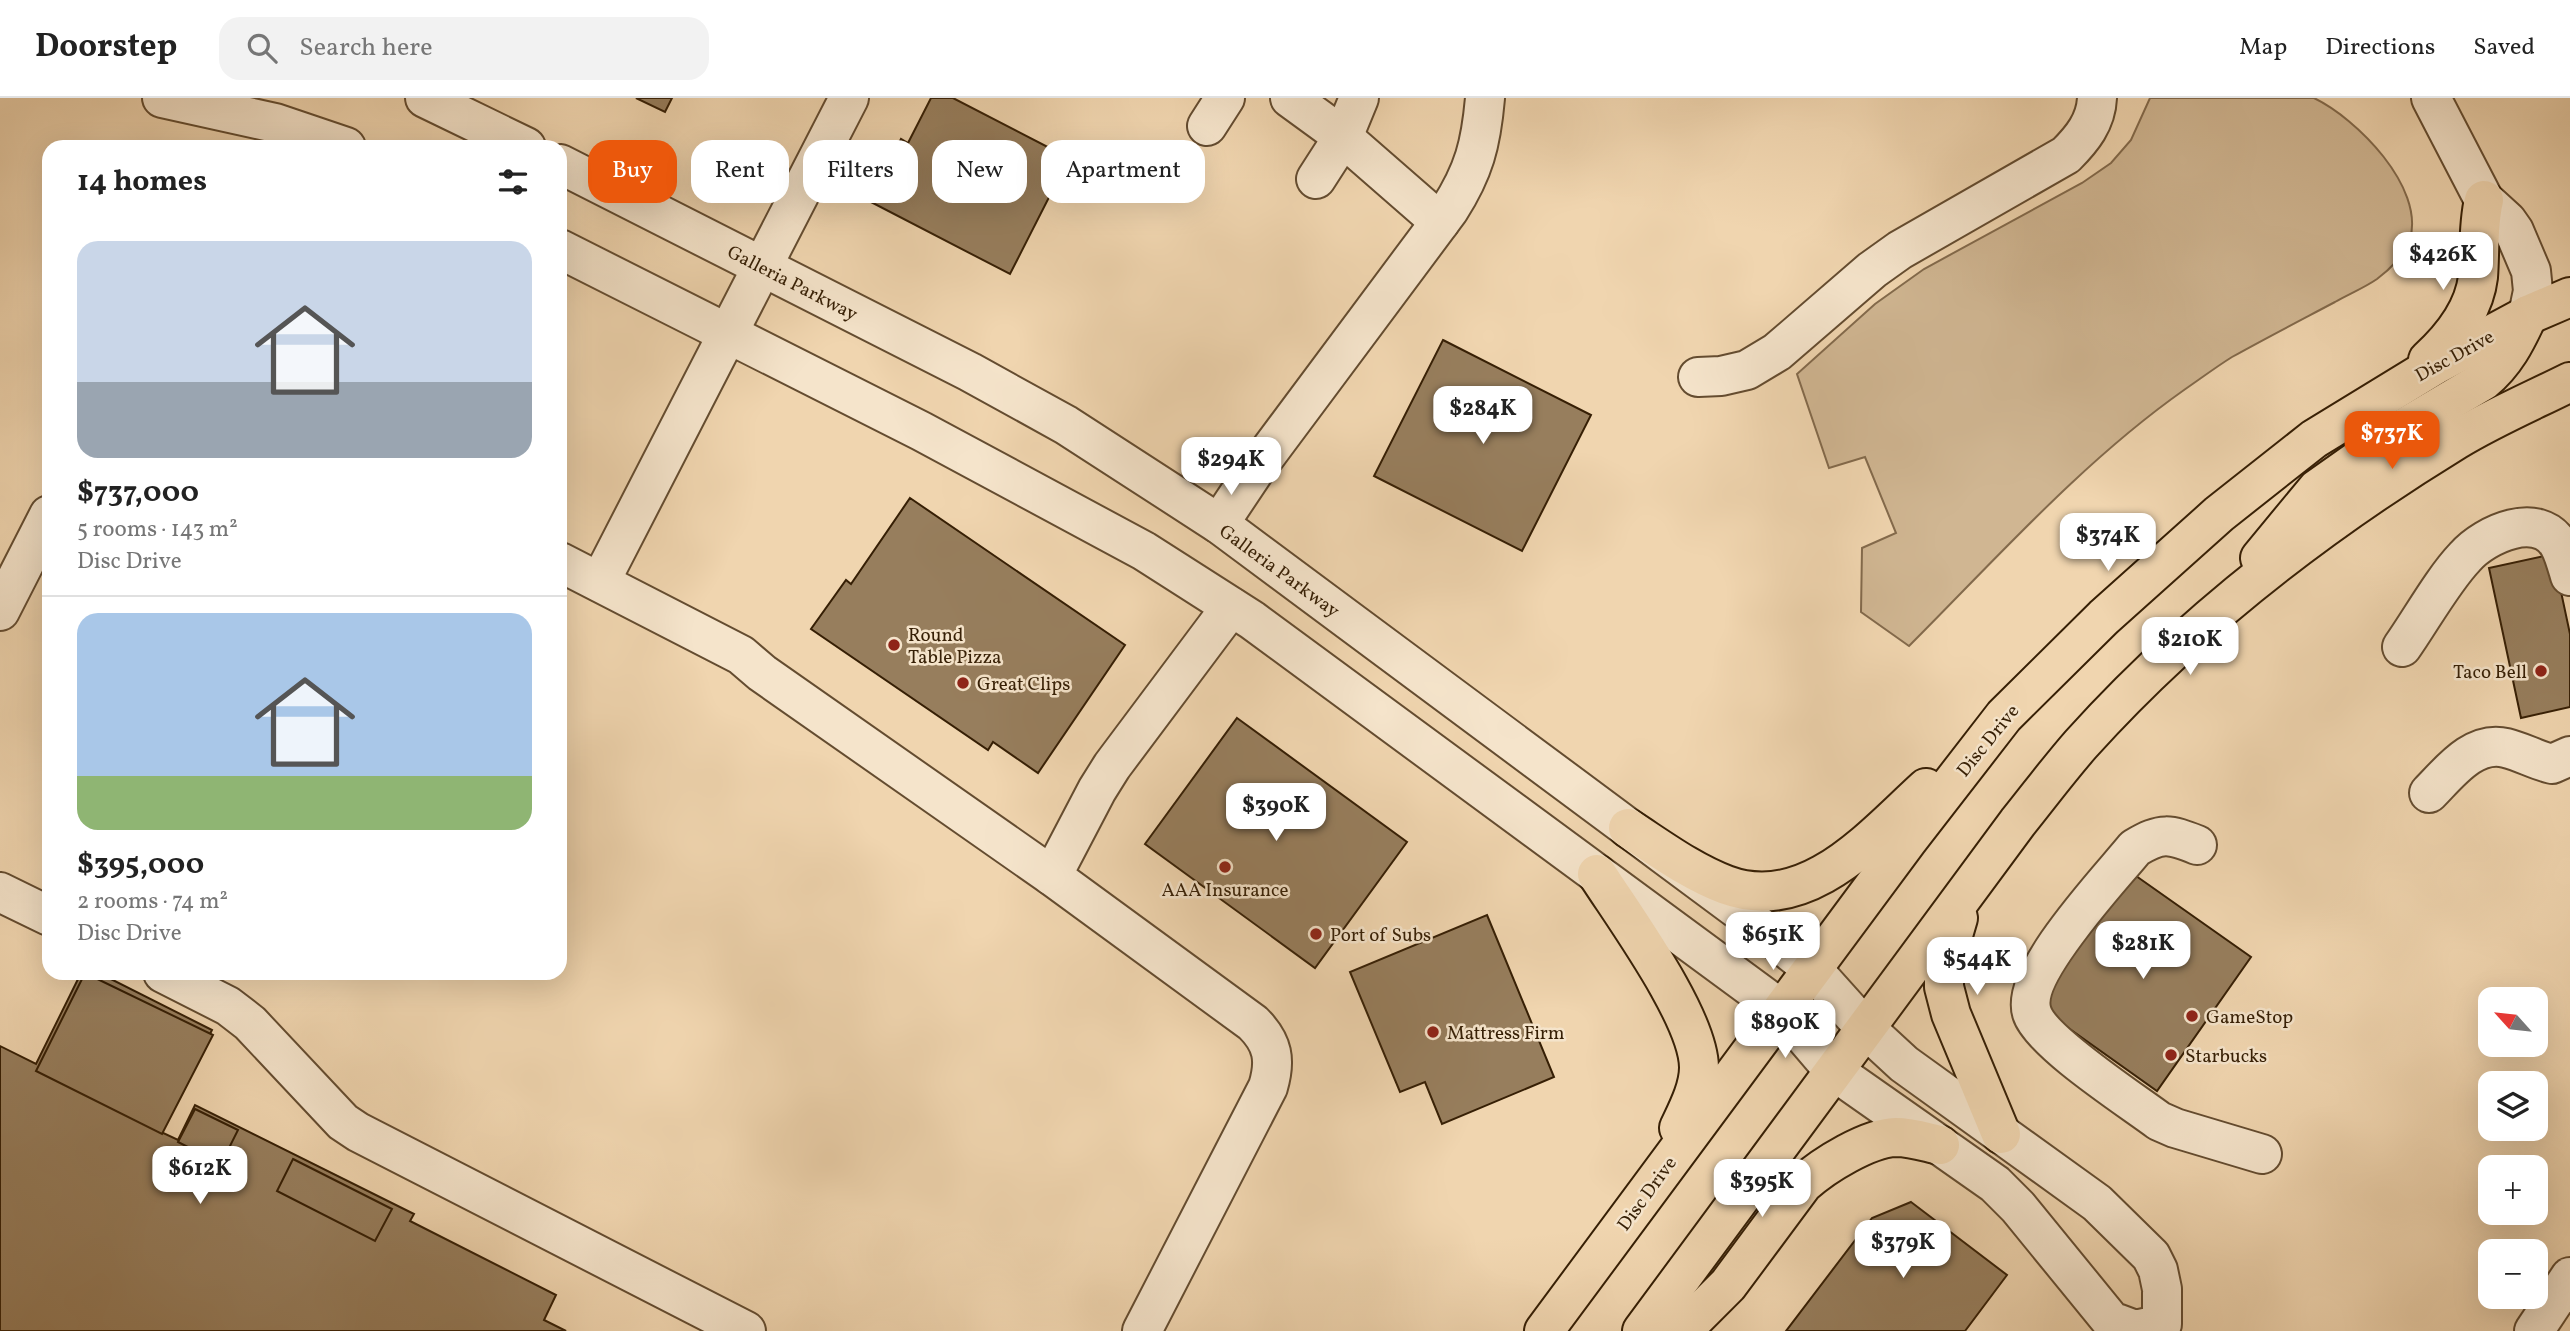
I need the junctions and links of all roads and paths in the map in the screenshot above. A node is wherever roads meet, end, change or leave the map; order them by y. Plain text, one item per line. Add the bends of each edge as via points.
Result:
1 (162, 98) edge
2 (425, 98) edge
3 (849, 98) edge
4 (1290, 98) edge
5 (1359, 98) edge
6 (1485, 98) edge
7 (2097, 98) edge
8 (2431, 98) edge
9 (1343, 137) junction
10 (325, 140) edge
11 (512, 140) edge
12 (567, 168) edge
13 (1316, 179) dead end
14 (2484, 200) junction
15 (1440, 222) junction
16 (567, 253) edge
17 (763, 267) junction
18 (2570, 297) edge
19 (2528, 315) junction
20 (727, 333) junction
21 (1698, 377) dead end
22 (2570, 383) edge
23 (2398, 388) junction
24 (1219, 524) junction
25 (42, 529) edge
26 (567, 566) edge
27 (2570, 576) edge
28 (600, 582) junction
29 (1231, 607) junction
30 (0, 611) edge
31 (2217, 613) junction
32 (2402, 647) dead end
33 (2000, 720) junction
34 (2570, 756) edge
35 (2429, 793) dead end
36 (1628, 828) junction
37 (2197, 845) dead end
38 (1992, 858) junction
39 (1597, 874) junction
40 (1052, 876) junction
41 (0, 892) edge
42 (42, 913) edge
43 (1812, 970) junction
44 (177, 980) edge
45 (1782, 1010) junction
46 (1865, 1028) junction
47 (1834, 1071) junction
48 (2001, 1134) junction
49 (1940, 1145) junction
50 (2262, 1154) dead end
51 (1658, 1177) junction
52 (2570, 1277) edge
53 (746, 1331) edge
54 (1142, 1331) edge
55 (1544, 1331) edge
56 (1642, 1331) edge
57 (1682, 1331) edge
58 (2535, 1331) edge

1 - 10 street via 275,123
2 - 11 street
3 - 17 street
4 - 9 street
5 - 9 street
6 - 15 street via 1478,156
7 - 21 street via 2091,123 2066,155 1900,250 1777,352 1747,370
8 - 14 street
9 - 13 street
9 - 15 street
12 - 17 street, Galleria Parkway
14 - 19 street via 2514,231 2530,271 2533,291
14 - 23 main road via 2477,278 2468,310 2441,348
15 - 24 street
16 - 20 street
17 - 20 street
17 - 24 street, Galleria Parkway via 1066,425
18 - 19 main road, Disc Drive
19 - 23 main road, Disc Drive
19 - 31 main road via 2500,367 2317,489
20 - 28 street
20 - 29 street via 1144,551
22 - 31 main road via 2458,439 2272,566
23 - 33 main road, Disc Drive via 2314,439 2219,514 2104,617
24 - 36 street, Galleria Parkway
25 - 30 street
26 - 28 street
27 - 32 street via 2559,544 2545,531 2526,526 2479,543 2463,558
28 - 40 street via 741,655
29 - 39 street
29 - 40 street via 1107,774
31 - 38 main road via 2135,687 2080,745
33 - 36 main road via 1858,850 1806,884 1752,892 1726,885
33 - 43 main road, Disc Drive
34 - 35 street via 2552,764 2504,747 2482,748 2464,758
36 - 43 street, Galleria Parkway
37 - 50 street via 2170,835 2153,837 2135,848 2050,953 2036,977 2032,1013 2060,1047 2159,1121
38 - 46 main road
38 - 48 main road via 1959,916 1948,946 1944,988
39 - 45 street
39 - 51 main road via 1667,986 1692,1032 1698,1055 1692,1099
40 - 54 street via 1253,1023 1265,1035 1272,1054 1268,1087
41 - 42 street
43 - 45 main road, Disc Drive
43 - 46 street, Galleria Parkway
44 - 53 street via 228,1006 250,1023 343,1122 358,1132
45 - 47 street
45 - 51 main road, Disc Drive
46 - 47 main road
46 - 48 street, Galleria Parkway via 1922,1078
47 - 49 street
47 - 56 main road
48 - 49 street, Galleria Parkway via 2097,1203 2151,1256 2162,1289 2162,1324 2136,1330 2111,1321 2018,1207
49 - 57 main road via 1893,1137 1815,1173 1728,1285
51 - 55 main road, Disc Drive
52 - 58 street

